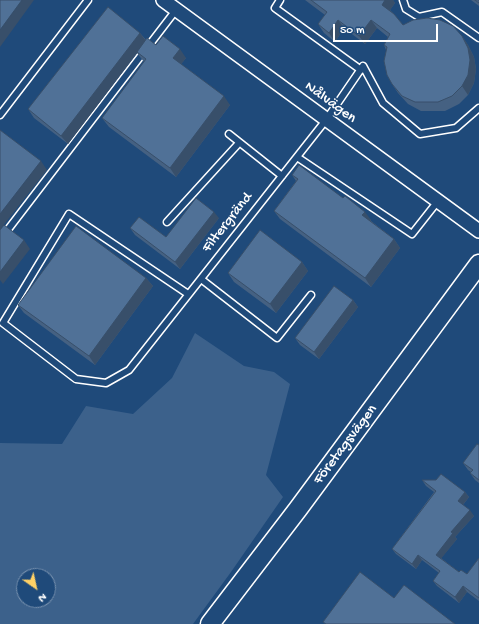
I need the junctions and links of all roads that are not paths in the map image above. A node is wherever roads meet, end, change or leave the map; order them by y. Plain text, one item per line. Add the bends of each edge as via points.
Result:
1 (88, 0) edge
2 (163, 0) edge
3 (280, 0) edge
4 (404, 0) edge
5 (176, 10) junction
6 (479, 38) edge
7 (361, 70) junction
8 (479, 108) edge
9 (0, 115) edge
10 (326, 120) junction
11 (229, 134) dead end
12 (240, 143) junction
13 (297, 157) junction
14 (282, 176) junction
15 (438, 201) junction
16 (167, 222) dead end
17 (479, 231) edge
18 (0, 240) edge
19 (479, 264) edge
20 (201, 279) junction
21 (188, 294) junction
22 (311, 295) dead end
23 (210, 624) edge

1 - 9 lane
2 - 5 street, Nålvägen
3 - 7 lane via 274,8
4 - 6 lane via 406,9 419,17 442,12
5 - 10 street, Nålvägen
5 - 18 lane
7 - 8 lane via 363,66 383,103 420,134 456,128
7 - 10 lane, Filtergränd
10 - 13 lane, Filtergränd
10 - 15 street, Nålvägen
11 - 12 lane
12 - 14 lane
12 - 16 lane
13 - 14 lane, Filtergränd
13 - 15 lane via 412,234
14 - 20 lane, Filtergränd
15 - 17 street, Nålvägen
19 - 23 street, Företagsvägen
20 - 21 lane, Filtergränd
20 - 22 lane via 277,338
21 - 21 lane, Filtergränd via 69,214 3,323 76,379 106,383 129,370

